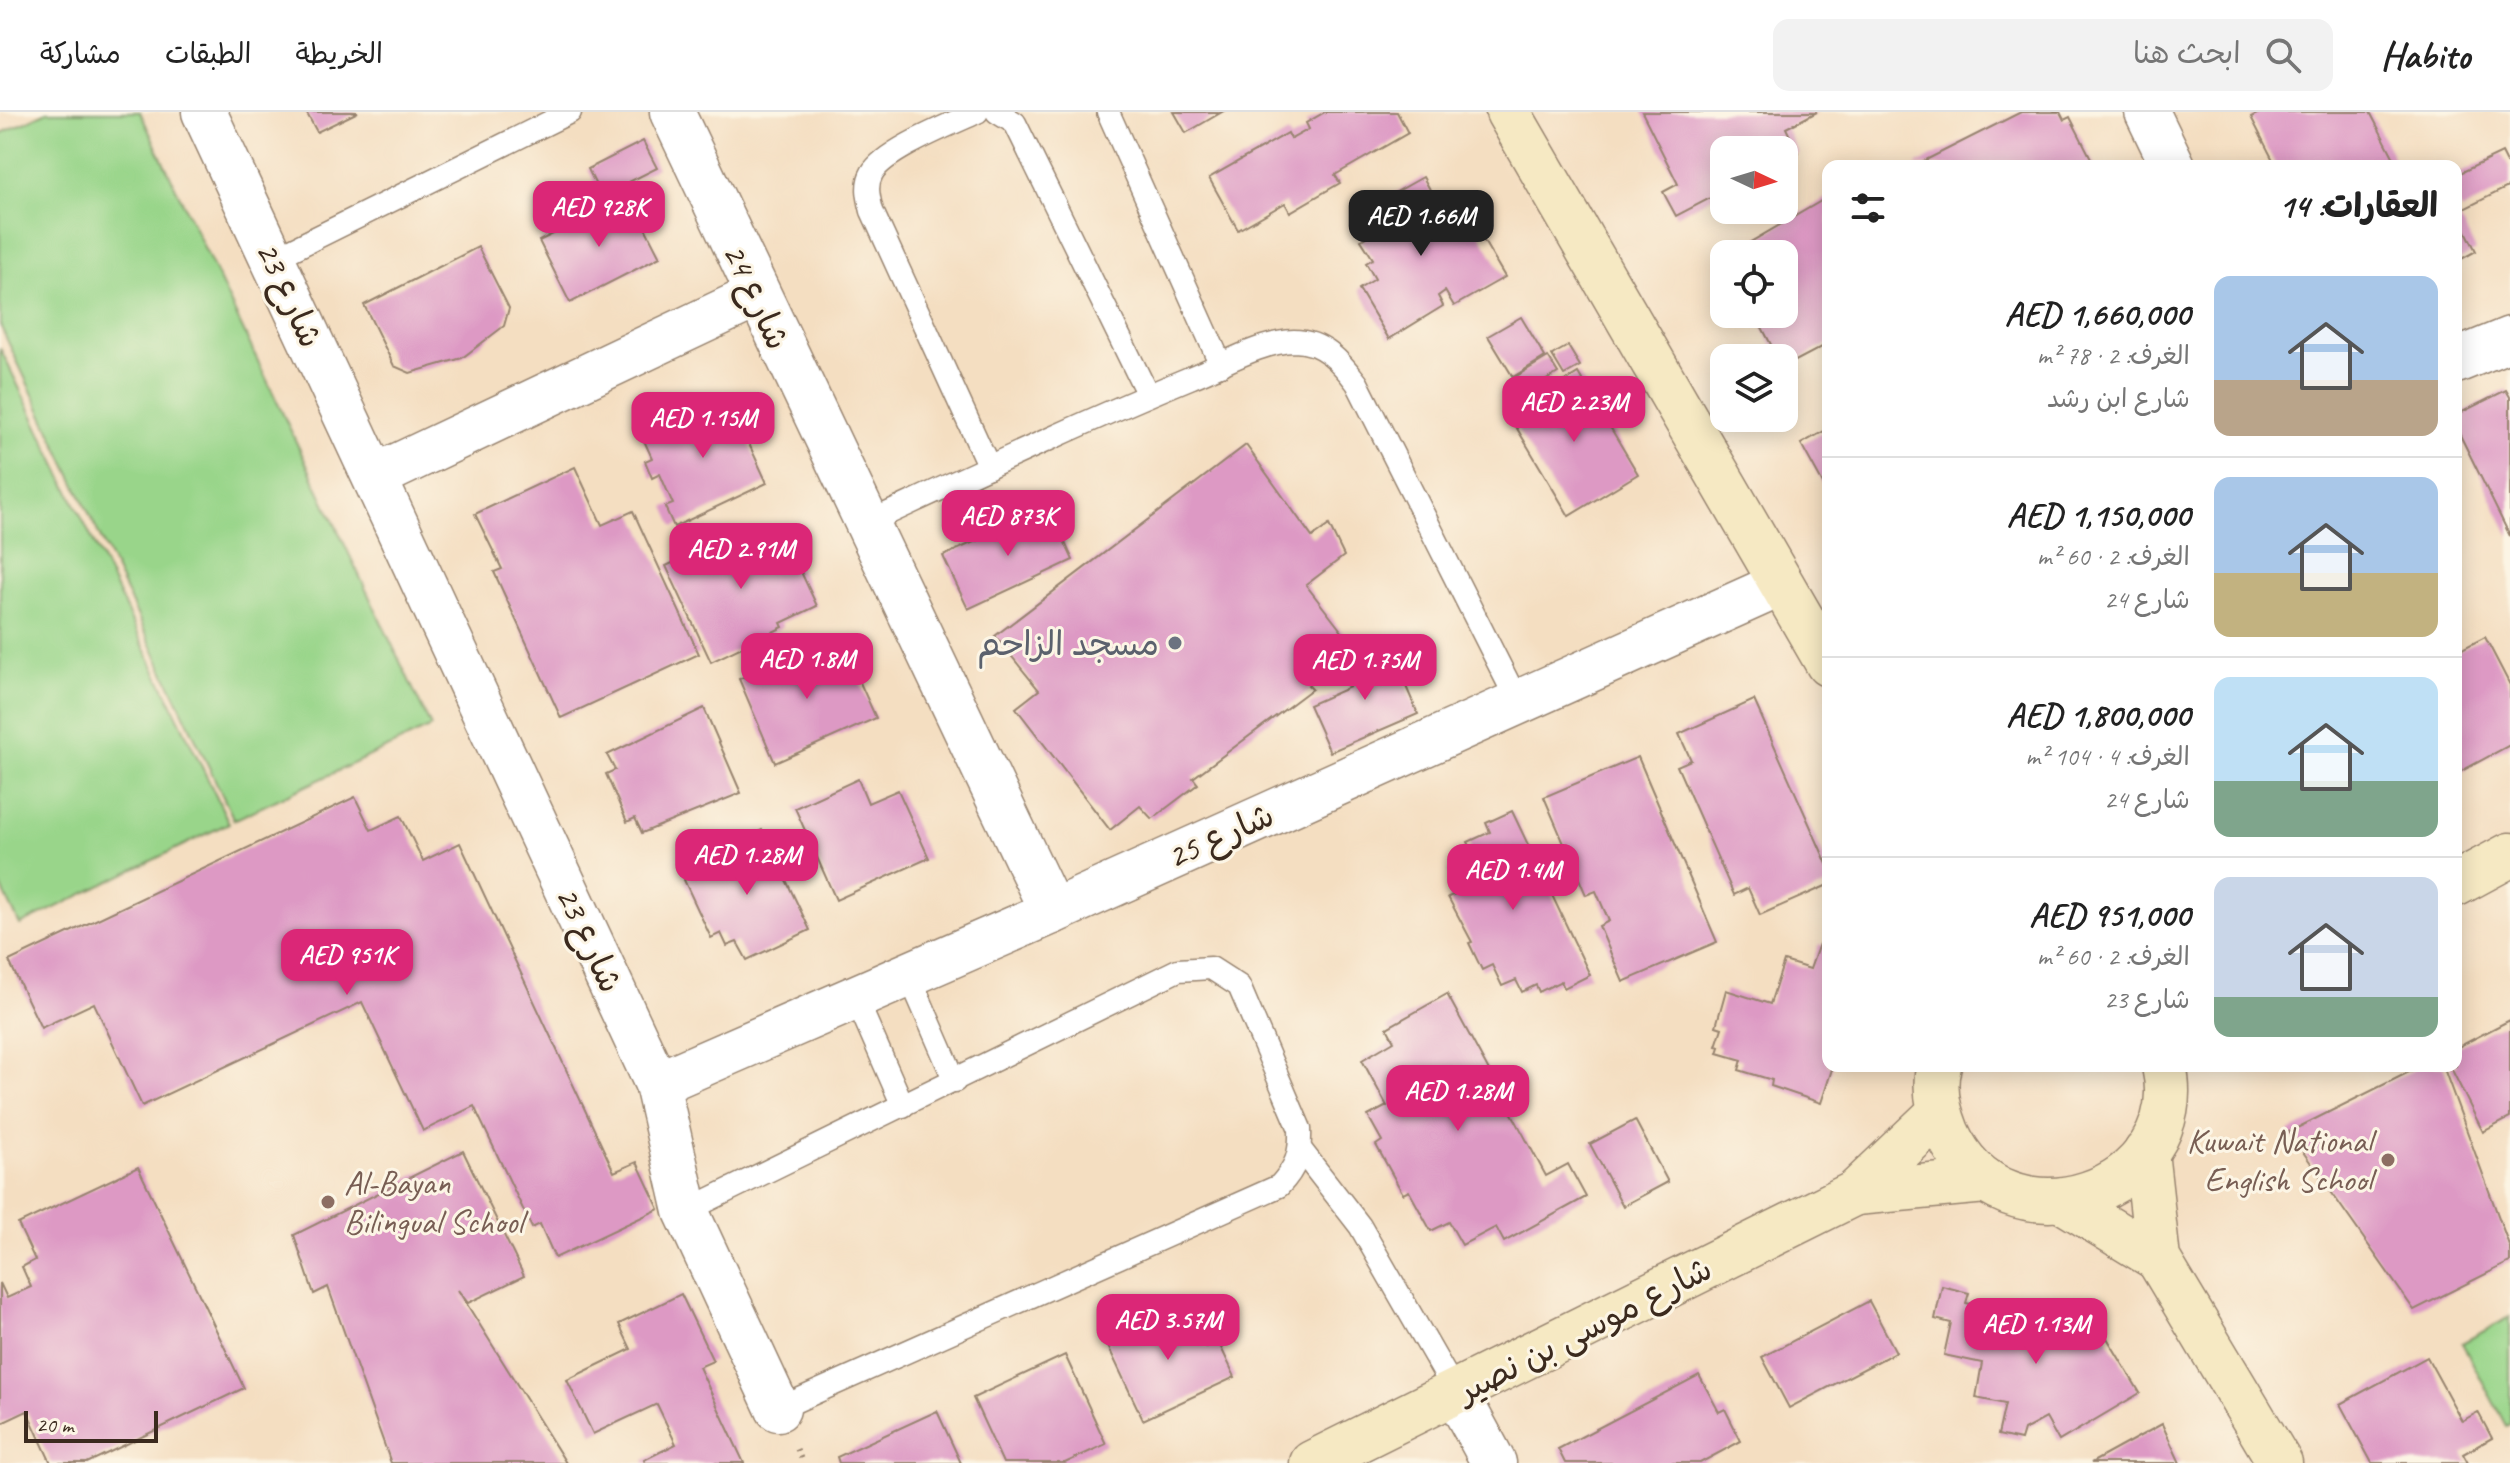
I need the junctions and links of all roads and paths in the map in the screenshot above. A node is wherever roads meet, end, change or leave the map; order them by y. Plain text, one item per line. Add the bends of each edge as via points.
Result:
1 (204, 112) edge
2 (570, 112) edge
3 (672, 112) edge
4 (977, 112) edge
5 (997, 112) edge
6 (1108, 112) edge
7 (1508, 112) edge
8 (2147, 112) edge
9 (2170, 160) edge
10 (273, 259) junction
11 (756, 296) junction
12 (2510, 339) edge
13 (2462, 359) edge
14 (1221, 365) junction
15 (1148, 395) junction
16 (989, 467) junction
17 (376, 476) junction
18 (865, 524) junction
19 (1781, 584) junction
20 (1822, 650) edge
21 (1517, 700) junction
22 (2510, 855) edge
23 (2462, 881) edge
24 (1052, 912) junction
25 (908, 973) junction
26 (855, 996) junction
27 (1939, 1072) edge
28 (2168, 1072) edge
29 (955, 1081) junction
30 (657, 1084) junction
31 (903, 1106) junction
32 (1939, 1113) junction
33 (1301, 1150) junction
34 (2146, 1152) junction
35 (1986, 1181) junction
36 (1855, 1193) junction
37 (2063, 1201) junction
38 (686, 1211) junction
39 (2158, 1259) junction
40 (1456, 1393) junction
41 (778, 1409) joint
42 (1312, 1463) edge
43 (1494, 1463) edge
44 (2280, 1463) edge

1 - 10 street, شارع 23
2 - 10 lane
3 - 11 street, شارع 24
4 - 16 lane via 891,156 872,173 868,191 872,211
5 - 15 lane via 1015,123
6 - 14 lane
7 - 19 street
8 - 9 street
10 - 17 street, شارع 23
11 - 17 street
11 - 18 street, شارع 24
12 - 13 street
14 - 15 lane
14 - 21 lane via 1295,341 1318,346 1339,359 1357,383
15 - 16 lane
16 - 18 lane
17 - 30 street, شارع 23
18 - 24 street, شارع 24
19 - 20 street
19 - 21 street, شارع 25
21 - 24 street, شارع 25
22 - 23 street
24 - 25 street, شارع 25
25 - 26 street, شارع 25
25 - 29 lane
26 - 30 street, شارع 25
26 - 31 lane
27 - 32 street
28 - 34 street via 2166,1100
29 - 31 lane
29 - 33 lane via 1178,970 1211,968 1239,986 1300,1129
30 - 38 street, شارع 23
31 - 38 lane
32 - 35 street via 1956,1151
32 - 36 street, شارع موسى بن نصير
33 - 40 lane via 1360,1226
33 - 41 lane via 1293,1171 1279,1186
34 - 37 street via 2124,1176 2095,1193
34 - 39 street
35 - 36 street, شارع موسى بن نصير
35 - 37 street via 2022,1198
36 - 40 street, شارع موسى بن نصير
37 - 39 street
38 - 41 street, شارع 23
39 - 44 street
40 - 42 street, شارع موسى بن نصير
40 - 43 street

